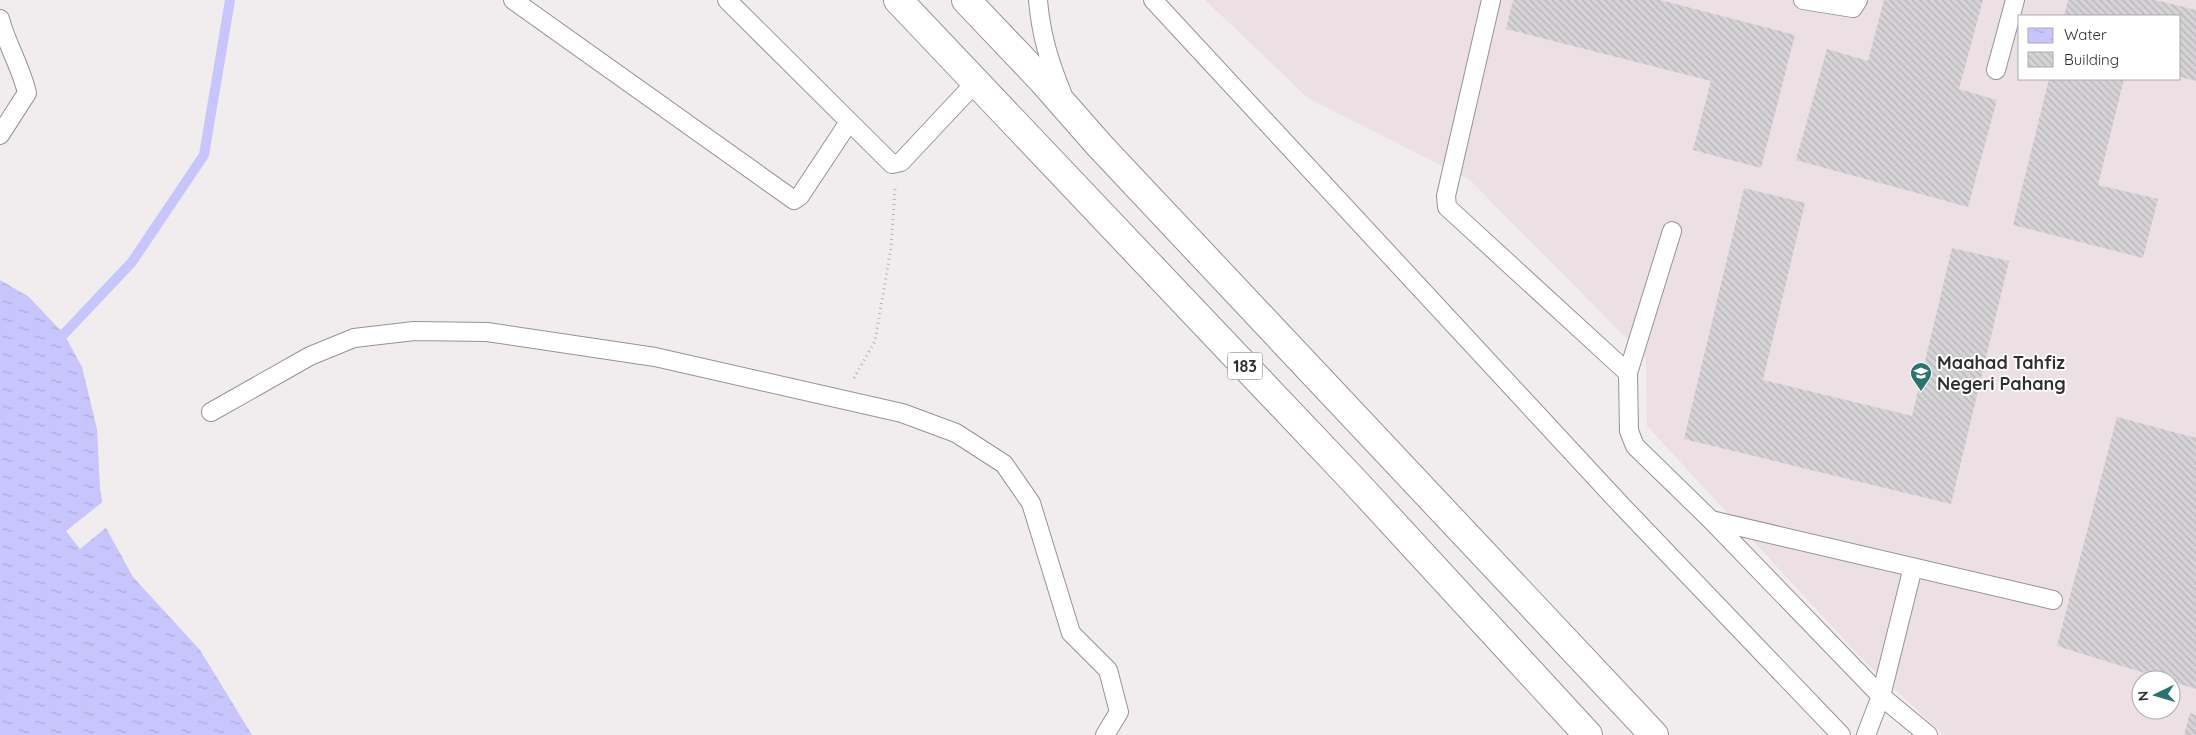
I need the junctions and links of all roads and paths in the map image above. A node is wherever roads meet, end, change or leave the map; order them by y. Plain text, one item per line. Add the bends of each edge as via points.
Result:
1 (513, 0) edge
2 (727, 0) edge
3 (898, 0) edge
4 (966, 0) edge
5 (1038, 0) edge
6 (1153, 0) edge
7 (1491, 0) edge
8 (1803, 0) edge
9 (1858, 0) edge
10 (2014, 0) edge
11 (0, 19) edge
12 (1996, 70) dead end
13 (976, 82) junction
14 (849, 122) junction
15 (0, 135) edge
16 (1100, 146) junction
17 (899, 162) junction
18 (1672, 231) dead end
19 (1628, 373) junction
20 (841, 400) junction
21 (210, 412) dead end
22 (1711, 520) junction
23 (1913, 568) junction
24 (2052, 600) dead end
25 (1881, 696) junction
26 (1105, 735) edge
27 (1588, 735) edge
28 (1654, 735) edge
29 (1841, 735) edge
30 (1866, 735) edge
31 (1928, 735) edge

1 - 14 lane via 794,200 800,196
2 - 14 lane
3 - 13 highway, 183
4 - 16 highway, 183
5 - 16 lane via 1047,58 1062,94
6 - 29 lane via 1623,507
7 - 19 lane via 1446,196 1447,207
8 - 9 lane via 1853,8
10 - 12 lane
11 - 15 lane via 27,93
13 - 17 lane
13 - 27 highway, 183 via 1357,484
14 - 17 lane via 892,164
16 - 28 highway, 183
17 - 20 path via 891,248 875,340
18 - 19 lane
19 - 22 lane via 1628,431 1635,446
20 - 21 lane via 655,357 487,332 414,331 354,338 310,356
20 - 26 lane via 902,412 956,432 1004,464 1031,504 1071,633 1108,670 1119,712
22 - 23 lane
22 - 25 lane
23 - 24 lane
23 - 25 lane
25 - 30 lane
25 - 31 lane

